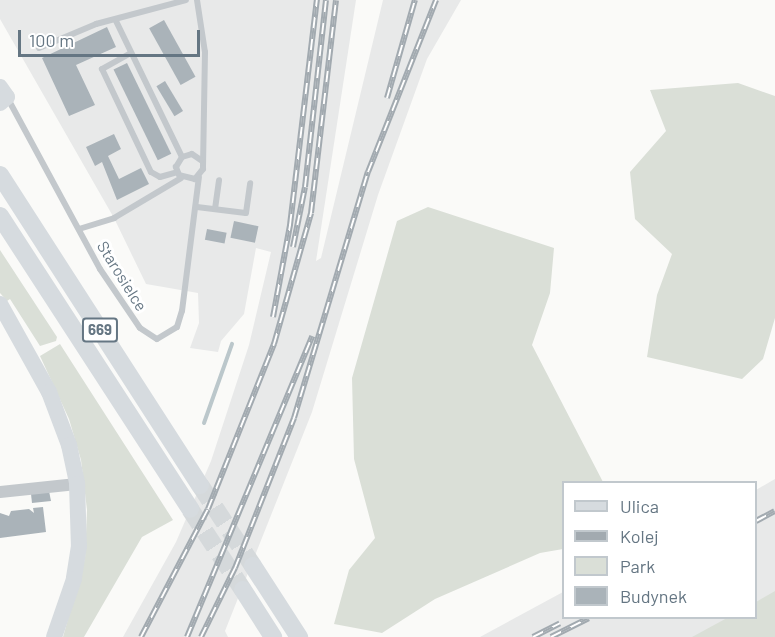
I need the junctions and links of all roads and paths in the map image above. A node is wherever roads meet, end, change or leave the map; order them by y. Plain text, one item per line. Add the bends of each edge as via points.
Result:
1 (186, 0) edge
2 (197, 0) edge
3 (116, 21) junction
4 (39, 48) dead end
5 (129, 54) junction
6 (2, 96) edge
7 (182, 157) junction
8 (201, 160) junction
9 (0, 175) edge
10 (179, 175) junction
11 (199, 177) junction
12 (219, 180) dead end
13 (250, 183) dead end
14 (197, 207) junction
15 (215, 209) junction
16 (0, 216) edge
17 (79, 230) junction
18 (0, 304) edge
19 (78, 484) junction
20 (200, 485) tunnel mouth
21 (0, 492) edge
22 (190, 509) tunnel mouth
23 (253, 566) tunnel mouth
24 (243, 590) tunnel mouth
25 (54, 637) edge
26 (273, 637) edge
27 (299, 637) edge

1 - 3 lane
2 - 8 lane via 205,52
3 - 4 lane via 96,24
3 - 5 lane
5 - 7 lane
5 - 10 lane via 102,69 151,172 160,177
6 - 17 lane, Starosielce
7 - 8 lane via 192,154
7 - 10 lane
8 - 11 lane
9 - 20 main road, 669
10 - 11 lane
10 - 17 lane via 114,218
11 - 14 lane
12 - 15 lane
13 - 15 lane via 246,213
14 - 15 lane
14 - 17 lane, Starosielce via 177,327 169,336 148,336 100,268
16 - 22 main road, 669
18 - 19 street via 49,392 69,445
19 - 21 street
19 - 25 street via 80,546 74,579
23 - 27 main road
24 - 26 main road

